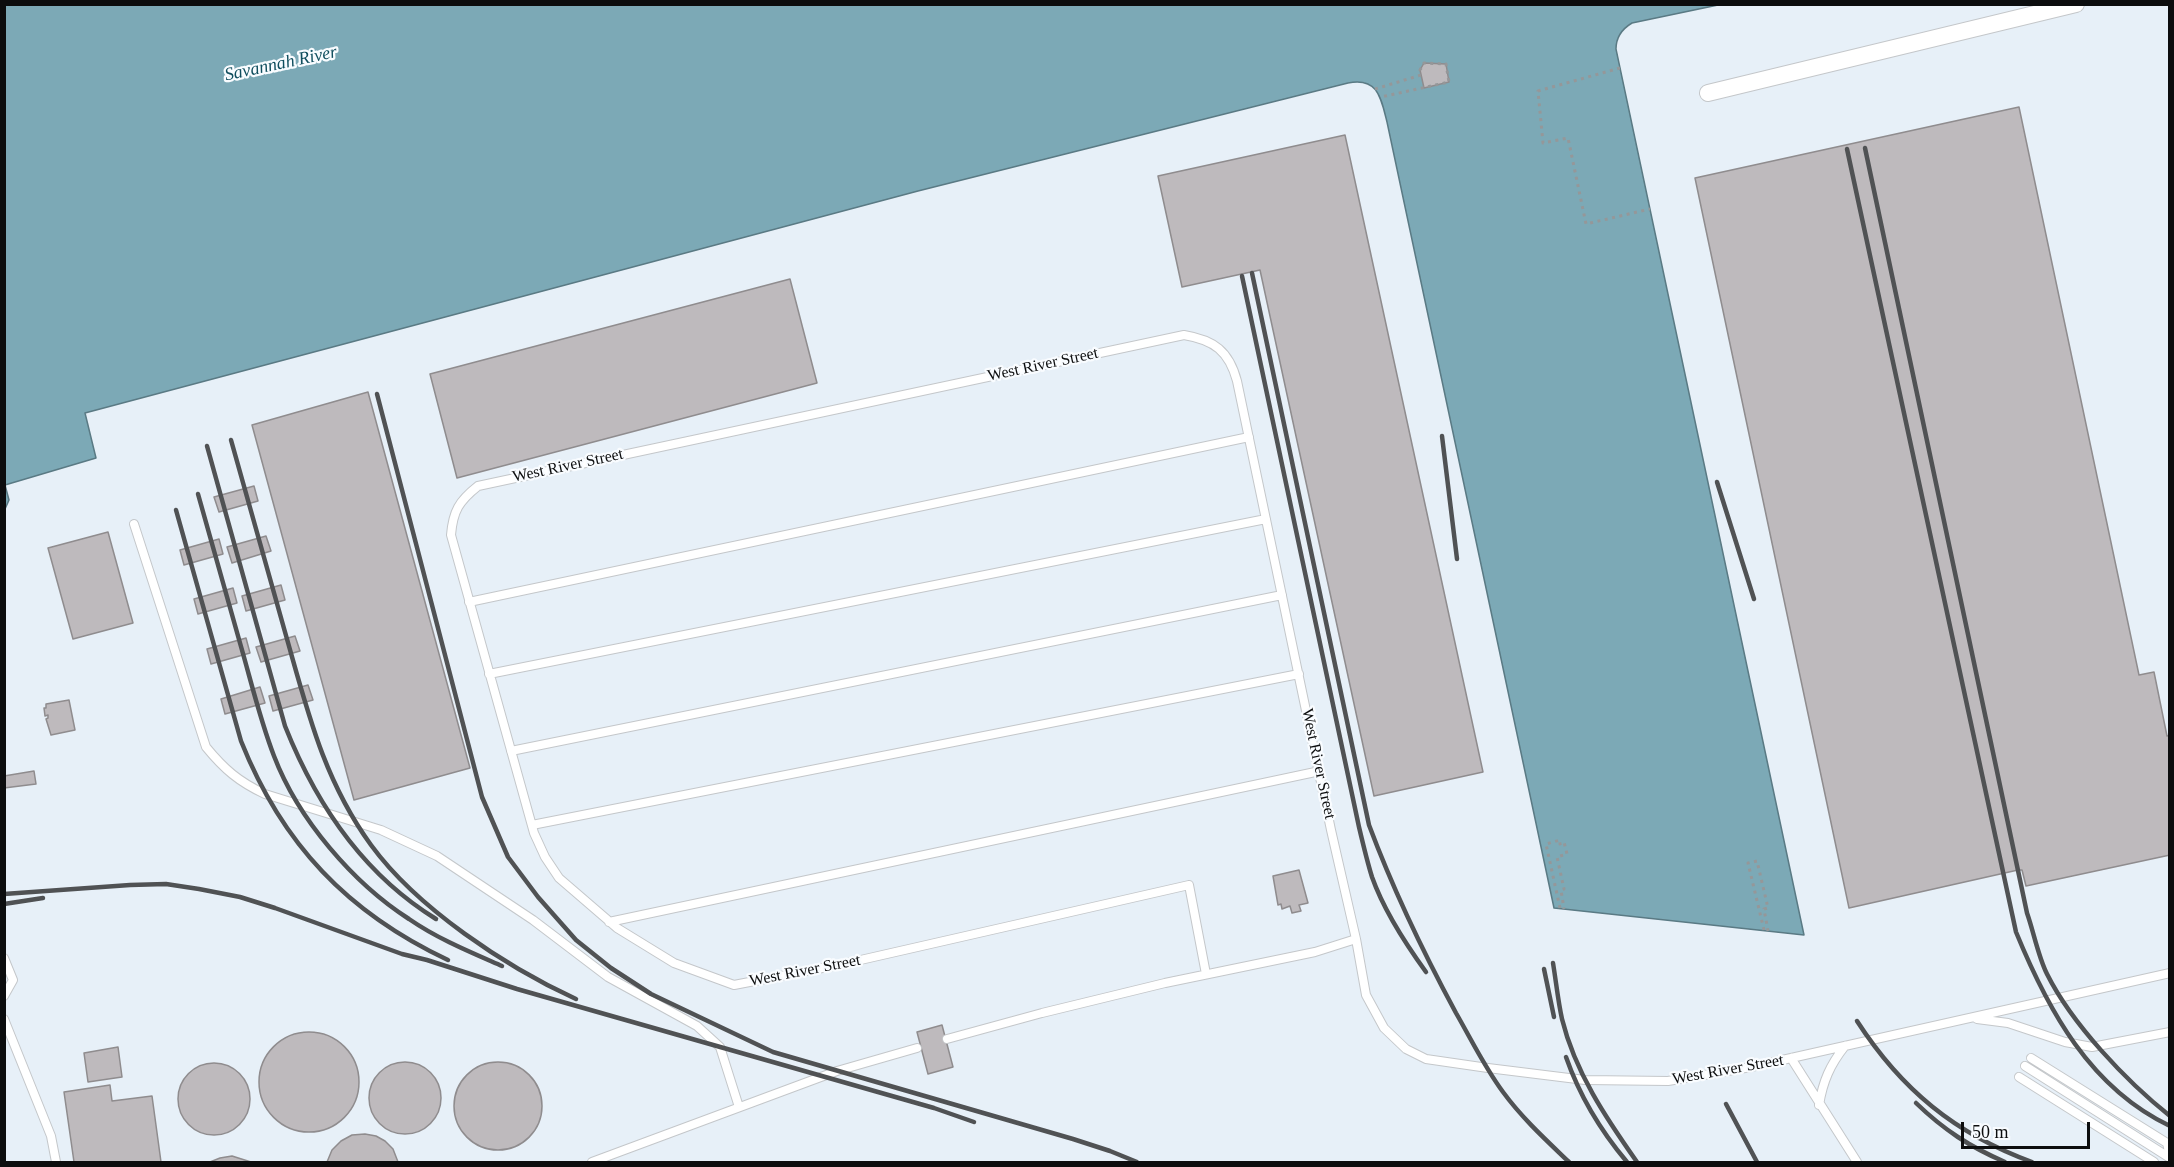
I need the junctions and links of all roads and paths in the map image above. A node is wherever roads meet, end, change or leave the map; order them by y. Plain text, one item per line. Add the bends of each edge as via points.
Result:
1 (2076, 4) edge
2 (1620, 68) dead end
3 (1375, 89) dead end
4 (1708, 93) dead end
5 (1381, 98) dead end
6 (1650, 209) dead end
7 (1249, 437) junction
8 (1266, 519) junction
9 (134, 524) dead end
10 (1282, 595) junction
11 (469, 602) junction
12 (489, 674) junction
13 (1299, 674) junction
14 (511, 751) junction
15 (1320, 771) junction
16 (532, 825) junction
17 (1562, 909) joint
18 (609, 922) junction
19 (1766, 931) joint
20 (1356, 939) junction
21 (4, 958) edge
22 (2169, 973) edge
23 (1206, 974) junction
24 (4, 996) edge
25 (1972, 1018) junction
26 (4, 1019) edge
27 (2169, 1032) edge
28 (947, 1039) dead end
29 (1845, 1046) junction
30 (917, 1048) dead end
31 (1791, 1058) junction
32 (2031, 1058) dead end
33 (2025, 1066) dead end
34 (2019, 1077) dead end
35 (1819, 1105) junction
36 (739, 1107) junction
37 (2169, 1158) edge
38 (56, 1162) edge
39 (592, 1162) edge
40 (1857, 1162) edge
41 (2156, 1162) edge

1 - 4 street
2 - 6 path via 1538,91 1543,143 1568,138 1586,224
3 - 5 path via 1421,75 1424,63 1446,64 1449,82
7 - 8 lane, West River Street
7 - 11 lane
7 - 11 lane, West River Street via 1232,364 1222,350 1201,338 1184,335 1058,361 478,486 463,498 453,518 451,535
8 - 10 lane, West River Street
8 - 12 lane
9 - 36 lane via 206,747 224,769 265,794 381,830 437,856 608,977 697,1026 720,1047
10 - 13 lane, West River Street
10 - 14 lane
11 - 12 lane, West River Street
12 - 14 lane, West River Street
13 - 15 lane, West River Street
13 - 16 lane
14 - 16 lane, West River Street
15 - 18 lane
15 - 20 lane, West River Street
16 - 18 lane, West River Street via 559,878
17 - 17 path via 1546,844 1560,840 1567,854 1557,857 1564,889
18 - 23 lane, West River Street via 674,963 734,985 1189,885
19 - 19 path via 1748,863 1757,861 1768,908 1764,909
20 - 23 lane via 1315,952
20 - 31 lane, West River Street via 1366,996 1384,1028 1406,1048 1426,1059 1586,1080 1668,1081
21 - 24 lane via 13,980
22 - 25 lane, West River Street
23 - 28 lane
25 - 27 lane via 2008,1023 2092,1047
25 - 29 lane, West River Street
26 - 38 lane via 51,1136
29 - 31 lane, West River Street
29 - 35 lane via 1822,1083
30 - 36 lane via 837,1071
31 - 35 lane
32 - 37 lane via 2167,1143
33 - 37 lane
34 - 41 lane
35 - 40 lane
36 - 39 lane
37 - 41 lane

